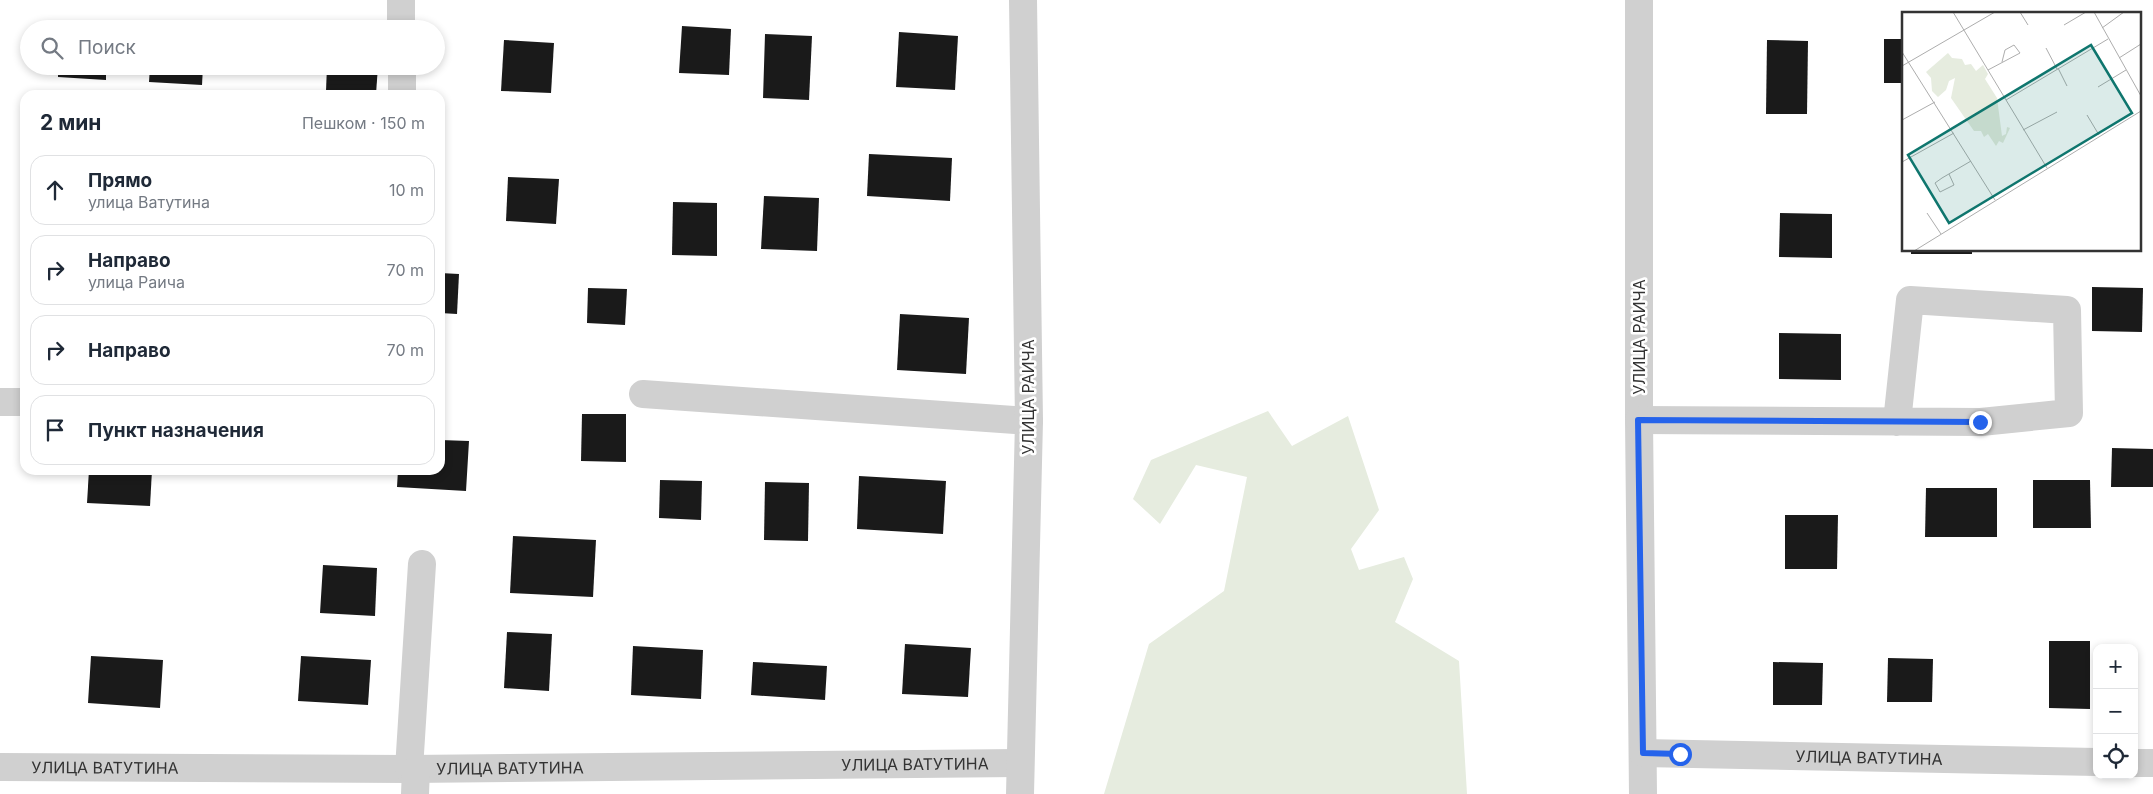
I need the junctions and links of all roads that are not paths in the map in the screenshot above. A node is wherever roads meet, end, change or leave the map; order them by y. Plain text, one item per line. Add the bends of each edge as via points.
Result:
1 (401, 0) edge
2 (1023, 0) edge
3 (1639, 0) edge
4 (402, 20) edge
5 (402, 75) edge
6 (402, 90) edge
7 (643, 394) dead end
8 (0, 402) edge
9 (20, 402) edge
10 (1638, 420) junction
11 (1029, 421) junction
12 (1896, 422) junction
13 (422, 564) dead end
14 (1643, 753) junction
15 (2093, 762) edge
16 (1020, 763) junction
17 (2138, 763) edge
18 (2153, 763) edge
19 (0, 767) edge
20 (414, 777) edge
21 (1020, 794) edge
22 (1643, 794) edge

1 - 4 street
2 - 11 street, УЛИЦА РАИЧА
3 - 10 street, УЛИЦА РАИЧА
5 - 6 street
7 - 11 street
8 - 9 street
10 - 12 street
10 - 14 street, УЛИЦА РАИЧА
11 - 16 street, УЛИЦА РАИЧА
12 - 12 street via 1980,422 2069,413 2068,310 1910,300
13 - 20 street
14 - 15 street, УЛИЦА ВАТУТИНА
14 - 22 street, УЛИЦА РАИЧА
16 - 20 street, УЛИЦА ВАТУТИНА
16 - 21 street, УЛИЦА РАИЧА
17 - 18 street
19 - 20 street, УЛИЦА ВАТУТИНА

